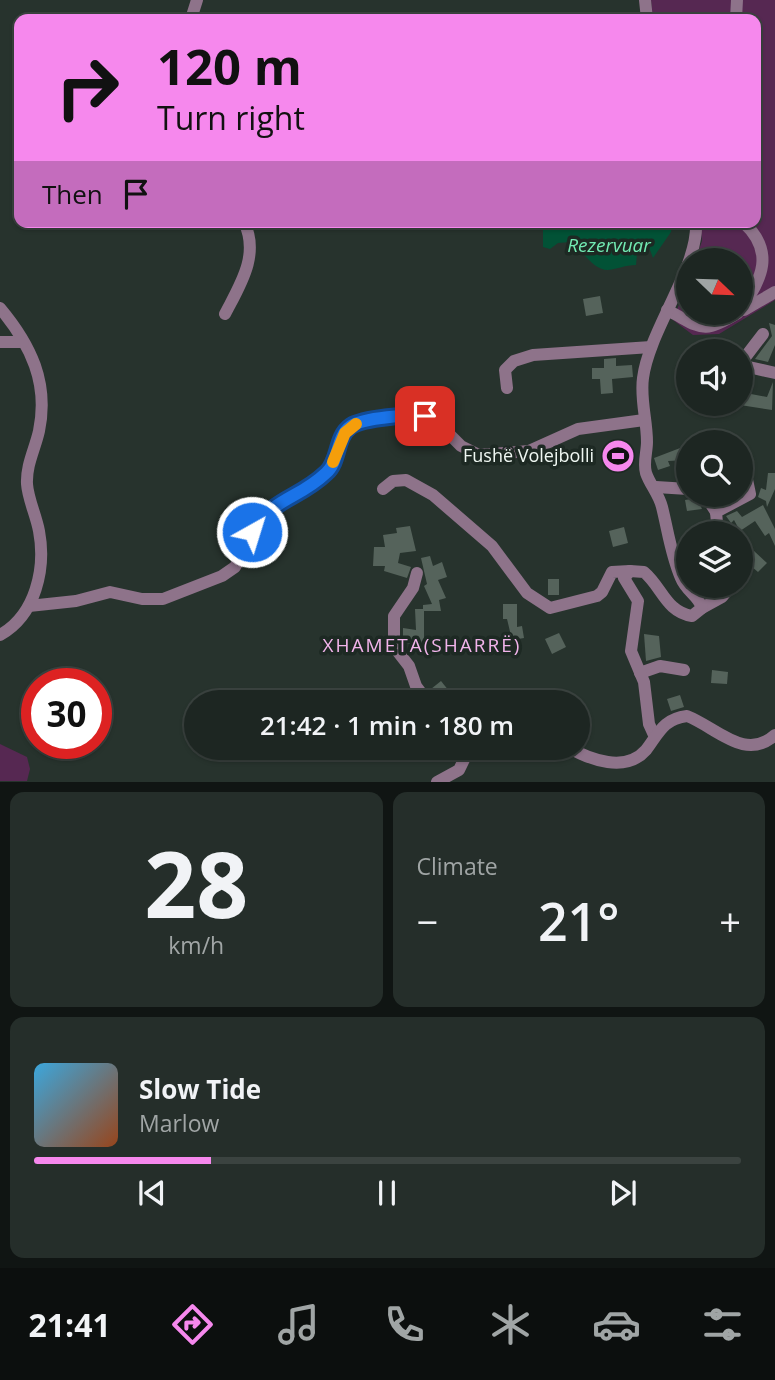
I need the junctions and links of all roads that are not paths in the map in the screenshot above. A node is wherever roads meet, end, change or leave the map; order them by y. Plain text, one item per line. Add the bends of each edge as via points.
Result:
1 (246, 228) edge
2 (695, 228) edge
3 (750, 228) edge
4 (753, 288) edge
5 (775, 292) edge
6 (753, 304) edge
7 (0, 308) edge
8 (667, 310) junction
9 (225, 314) dead end
10 (676, 315) edge
11 (694, 326) edge
12 (716, 326) edge
13 (763, 334) dead end
14 (0, 342) edge
15 (23, 342) junction
16 (652, 346) junction
17 (753, 347) edge
18 (753, 367) edge
19 (775, 373) edge
20 (507, 388) dead end
21 (644, 420) junction
22 (656, 487) junction
23 (676, 488) edge
24 (383, 489) dead end
25 (713, 507) edge
26 (725, 507) edge
27 (716, 512) junction
28 (717, 521) edge
29 (630, 571) junction
30 (417, 573) dead end
31 (720, 598) edge
32 (29, 606) junction
33 (702, 608) junction
34 (0, 635) edge
35 (684, 670) dead end
36 (640, 673) junction
37 (419, 690) edge
38 (654, 735) junction
39 (775, 735) edge
40 (590, 757) edge
41 (462, 760) edge
42 (438, 782) edge

1 - 9 street via 250,259
2 - 8 street
3 - 4 street via 758,235 764,255
5 - 6 street
7 - 15 street
8 - 10 street
8 - 16 street
11 - 12 street
13 - 17 street
14 - 15 street
15 - 32 street via 39,371 43,401 27,473 41,554
16 - 20 street via 522,357 505,370
16 - 21 street via 643,381
18 - 19 street
21 - 22 street via 646,472
21 - 32 street via 578,429 529,451 479,455 425,416 360,422 345,433 327,472 269,508 235,567 222,576 163,599 110,592
22 - 23 street
22 - 33 street via 681,579
24 - 29 street via 393,481 406,480 433,495 492,546 527,593 551,608 597,596 612,572
25 - 27 street
26 - 27 street
27 - 28 street
29 - 33 street via 640,570 649,576 676,612 692,616
29 - 36 street via 624,578 638,604 632,651
30 - 37 street via 394,616 394,639
31 - 33 street
32 - 34 street via 21,619
35 - 36 street via 660,666
36 - 38 street
38 - 39 street via 667,721 687,716 741,745 765,743
38 - 40 street via 644,752 626,761
41 - 42 street via 459,770

